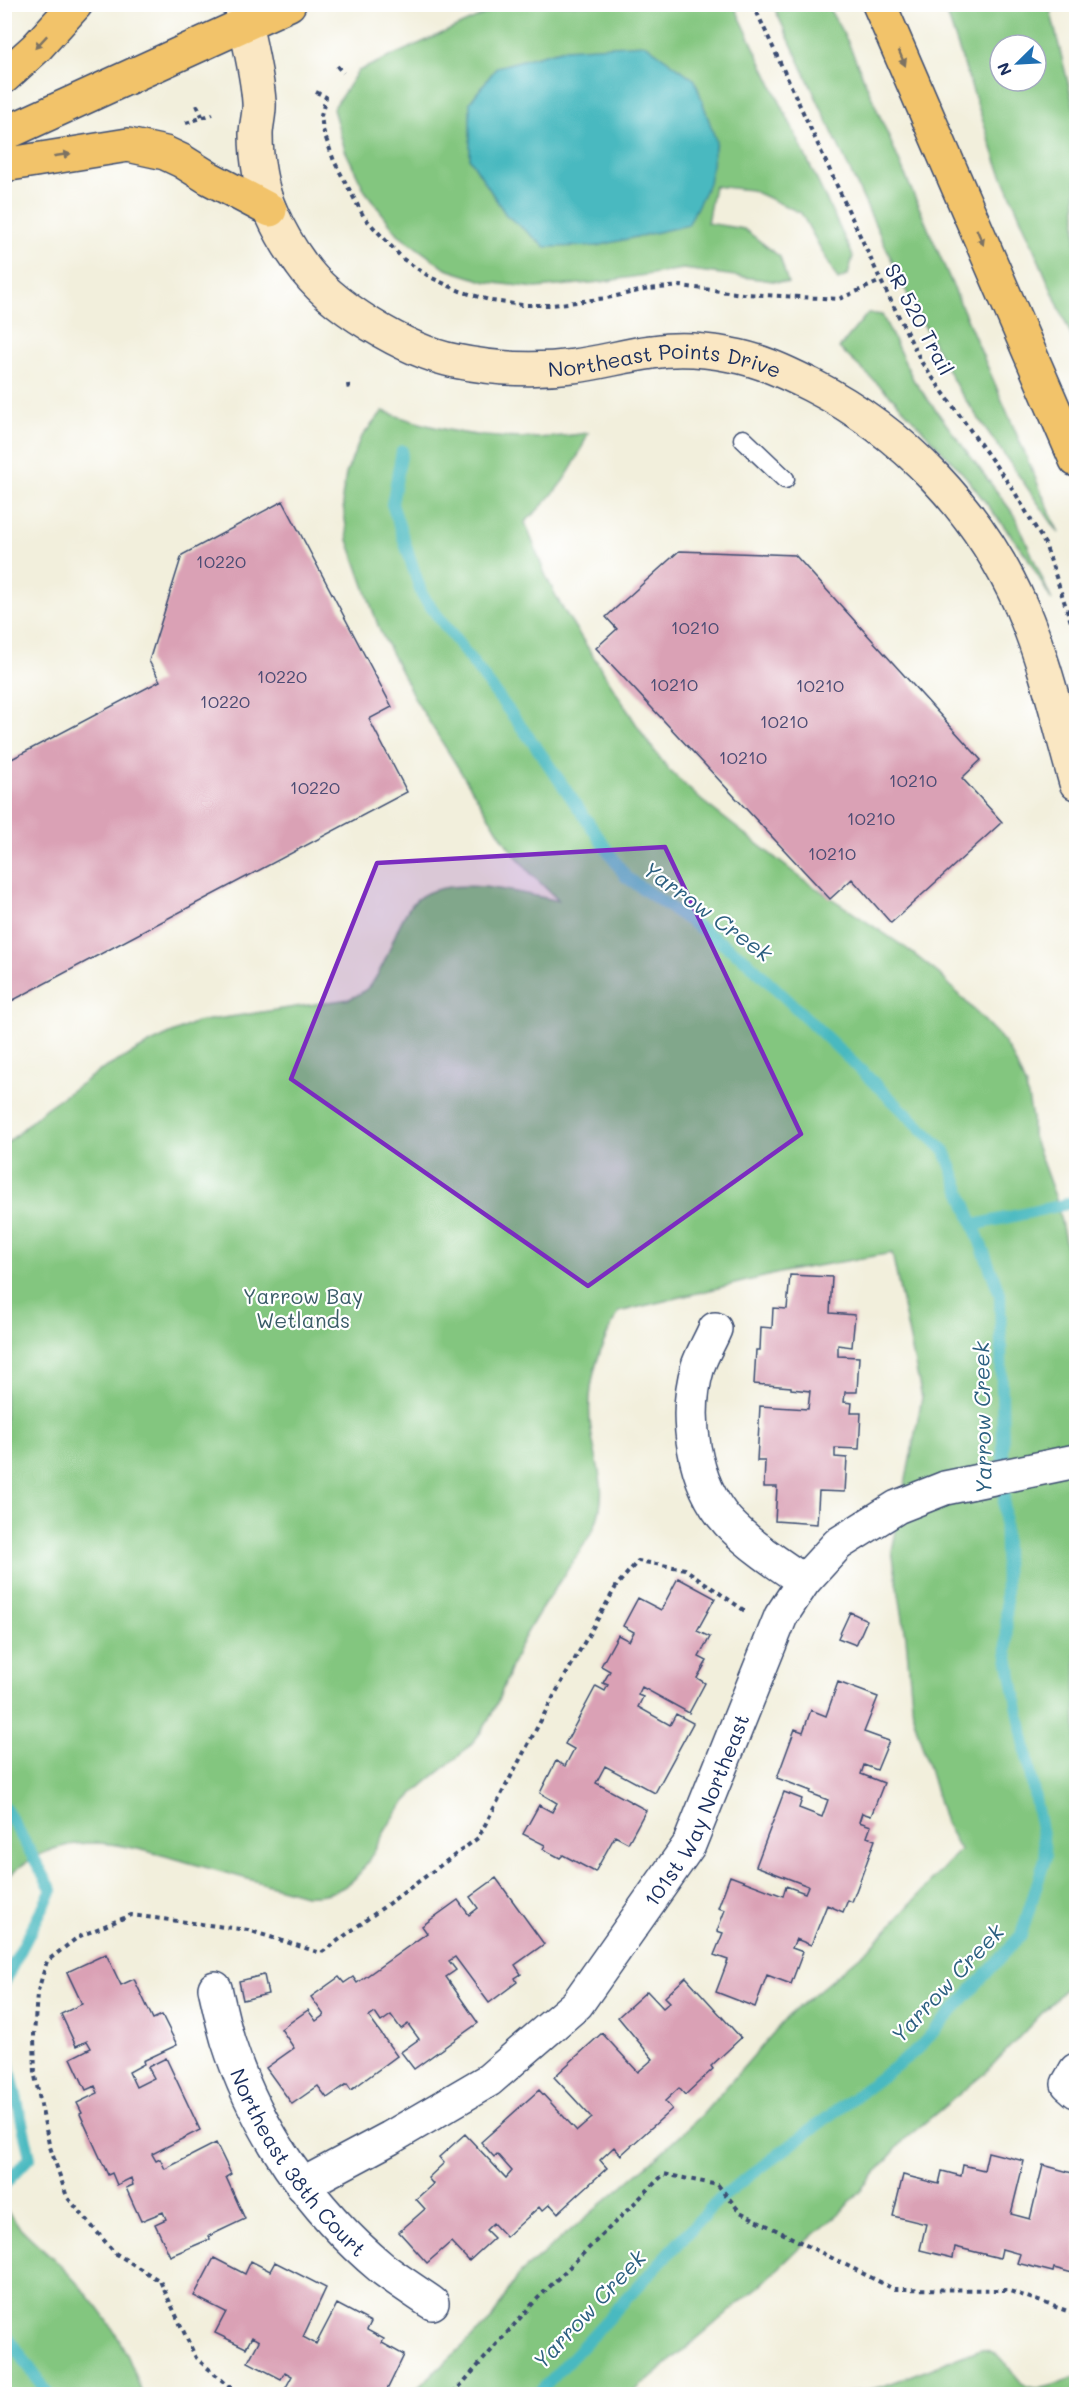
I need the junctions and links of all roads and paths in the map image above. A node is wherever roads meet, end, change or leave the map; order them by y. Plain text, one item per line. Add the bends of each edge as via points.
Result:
1 (76, 4) edge
2 (289, 4) edge
3 (753, 4) edge
4 (879, 4) edge
5 (243, 15) edge
6 (337, 66) dead end
7 (343, 74) dead end
8 (4, 77) edge
9 (316, 92) dead end
10 (197, 105) dead end
11 (213, 114) dead end
12 (4, 134) edge
13 (4, 165) edge
14 (270, 210) junction
15 (881, 281) junction
16 (348, 384) dead end
17 (349, 391) dead end
18 (743, 439) dead end
19 (1077, 460) edge
20 (784, 479) dead end
21 (1077, 637) edge
22 (1077, 783) edge
23 (716, 1329) dead end
24 (1064, 1464) edge
25 (804, 1581) junction
26 (775, 1632) junction
27 (215, 1988) dead end
28 (302, 2185) junction
29 (432, 2303) dead end
30 (1077, 2314) edge
31 (237, 2394) edge
32 (453, 2394) edge

1 -> 8 main road
2 - 5 main road
3 - 15 path, SR 520 Trail
4 -> 19 main road
5 - 12 main road
5 - 14 street, Northeast Points Drive via 260,104 256,156
6 - 7 path
9 - 15 path via 326,97 321,116 323,130 338,171 364,217 403,259 460,291 522,305 552,305 681,286 840,299
10 - 11 path via 202,116
13 -> 14 main road via 128,145 146,148 182,161
14 - 22 street, Northeast Points Drive via 301,265 322,288 384,332 452,361 538,369 655,351 694,350 733,355 783,370 841,399 932,474 959,504 1003,570 1035,642
15 - 21 path, SR 520 Trail via 922,363 1014,491 1045,544
16 - 17 path
18 - 20 lane
23 - 25 street via 698,1366 690,1406 693,1447 705,1486 727,1520 757,1548
24 - 25 street, 101st Way Northeast via 945,1488 897,1507 838,1544
25 - 26 street, 101st Way Northeast
26 - 28 street, 101st Way Northeast via 689,1845 577,2004 489,2080
26 - 31 path via 685,1569 638,1561 617,1585 478,1838 321,1953 248,1930 130,1915 78,1937 47,1960 37,1994 36,2076 49,2145 67,2197 115,2253 160,2281 196,2358
27 - 28 street, Northeast 38th Court via 228,2041 247,2092
28 - 29 street, Northeast 38th Court via 340,2230 384,2270
30 - 32 path via 1007,2290 894,2289 740,2212 718,2185 664,2174 536,2300

